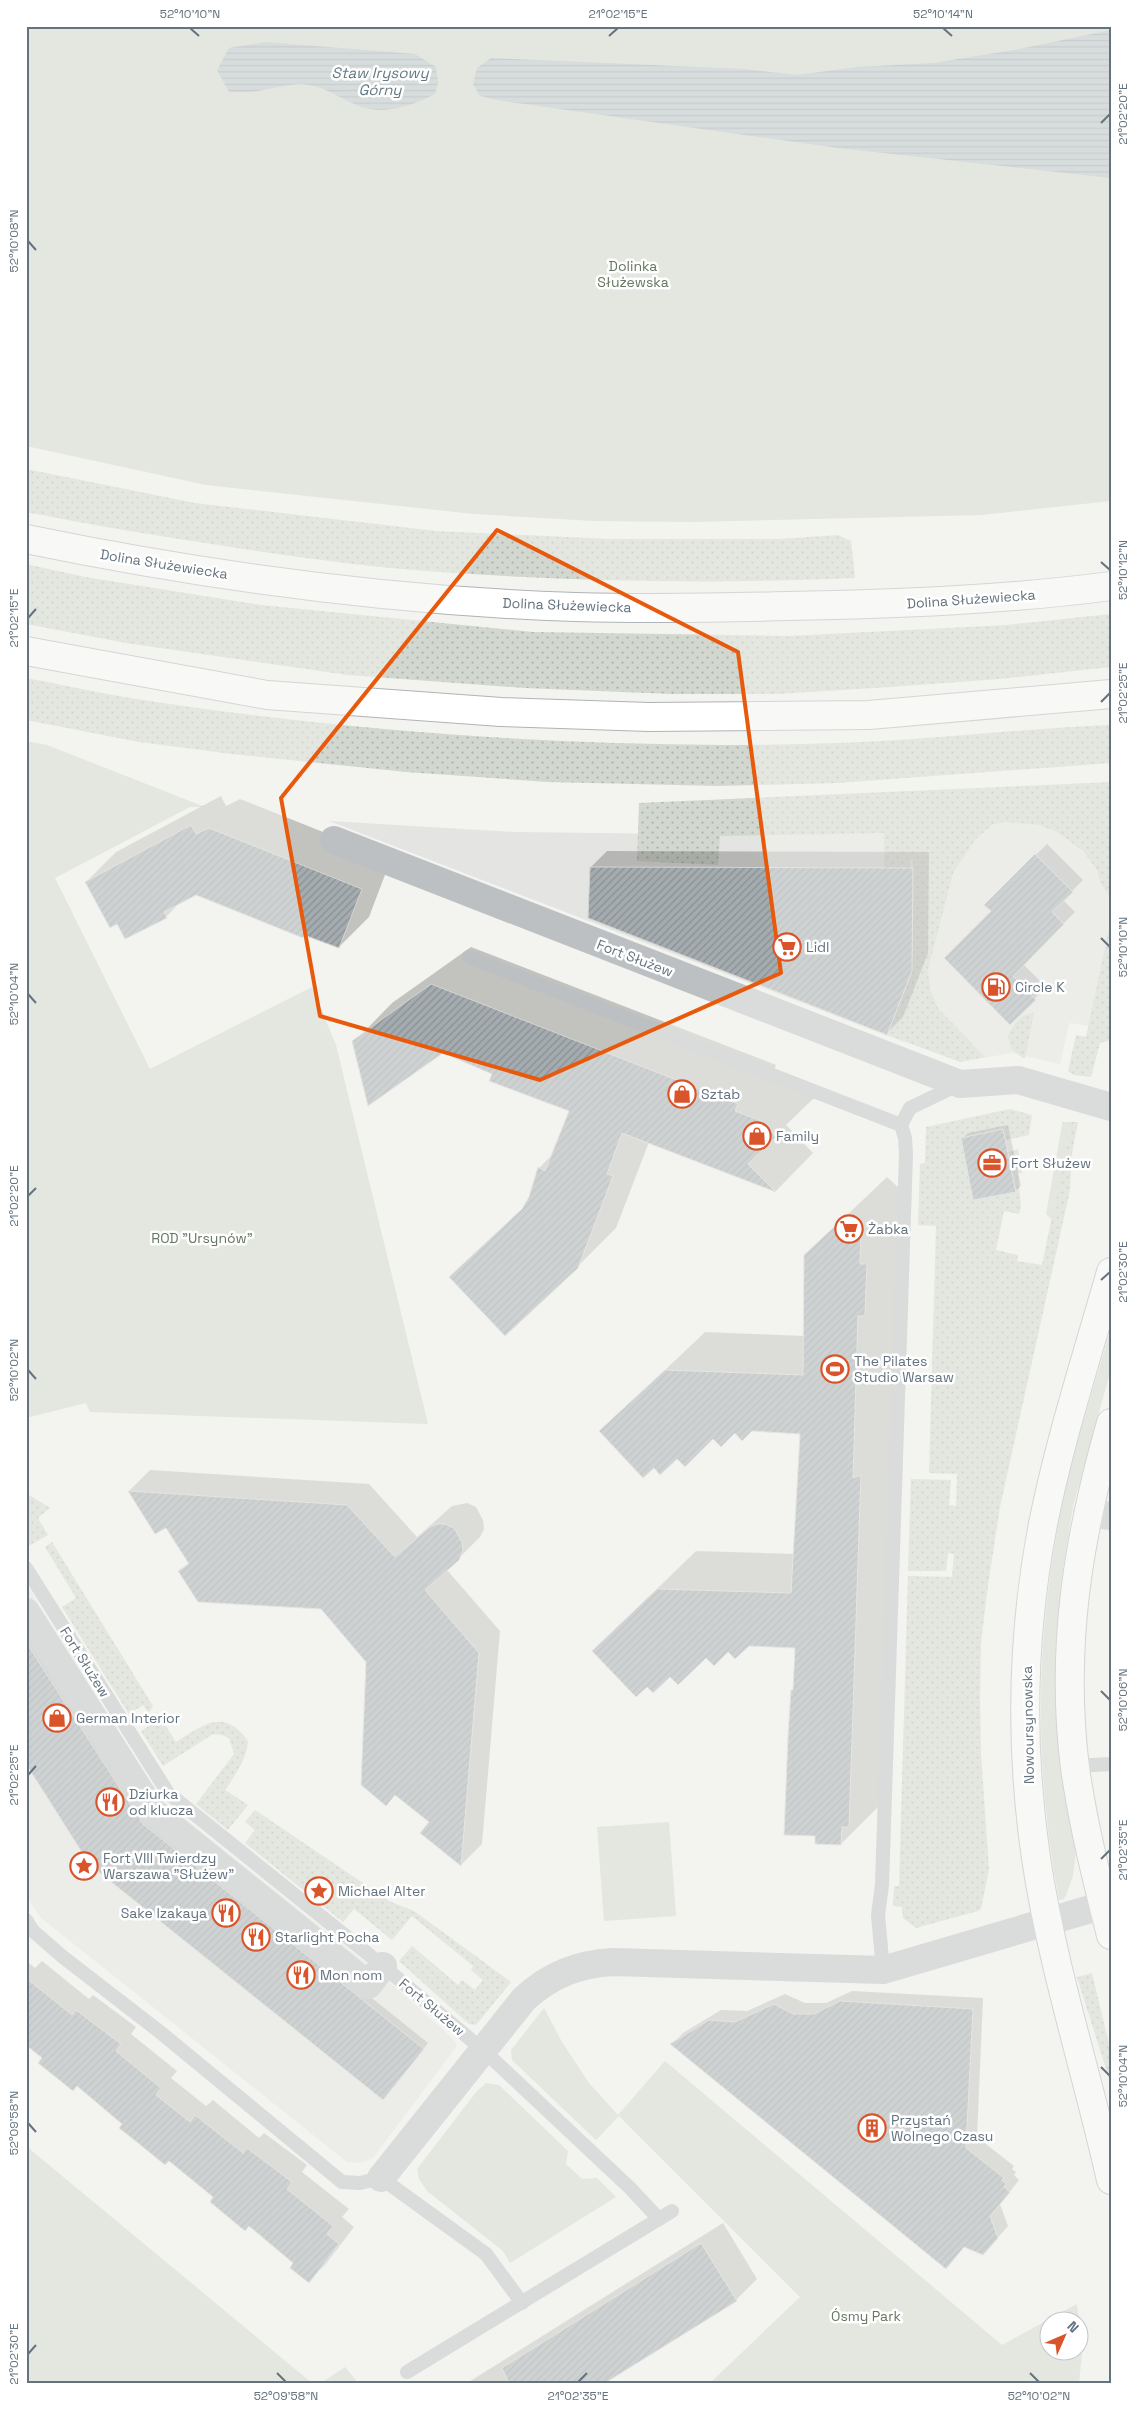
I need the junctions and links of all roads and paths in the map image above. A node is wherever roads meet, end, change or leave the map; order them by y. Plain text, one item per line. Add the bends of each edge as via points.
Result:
1 (26, 539) edge
2 (1111, 586) edge
3 (26, 651) edge
4 (1111, 694) edge
5 (1084, 698) junction
6 (1111, 702) edge
7 (334, 840) dead end
8 (469, 957) dead end
9 (960, 1084) junction
10 (1111, 1107) edge
11 (901, 1125) junction
12 (1111, 1272) edge
13 (1111, 1423) edge
14 (1099, 1514) edge
15 (26, 1568) edge
16 (26, 1612) edge
17 (1111, 1764) edge
18 (1075, 1766) junction
19 (1104, 1905) junction
20 (26, 1920) edge
21 (1048, 1922) junction
22 (1111, 1935) edge
23 (383, 1966) junction
24 (883, 1970) junction
25 (483, 2050) junction
26 (382, 2178) junction
27 (1111, 2180) edge
28 (672, 2211) dead end
29 (659, 2219) junction
30 (522, 2302) junction
31 (408, 2372) dead end

1 - 2 main road, Dolina Służewiecka via 98,554 272,581 483,602 574,607 900,604 1036,596
3 - 5 main road via 268,695 502,712 649,717 869,715
4 - 5 main road
5 - 6 main road
7 - 9 street, Fort Służew
8 - 11 lane
9 - 10 street, Fort Służew via 1018,1080
9 - 11 lane via 910,1108
11 - 24 lane via 906,1154 882,1885 878,1915
12 - 21 main road, Nowoursynowska via 1054,1474 1040,1542 1030,1624 1026,1683 1027,1769 1036,1856
13 - 14 main road
14 - 18 main road via 1075,1584 1071,1629 1071,1719
15 - 23 lane, Fort Służew via 168,1793
16 - 23 street via 153,1812 368,1985
17 - 18 lane
18 - 19 main road
19 - 21 street
19 - 22 main road
20 - 26 lane via 33,1931 63,1957 160,2032 342,2182 360,2184
21 - 24 street
21 - 27 main road, Nowoursynowska
23 - 25 lane, Fort Służew
24 - 25 street via 592,1963 560,1973 535,1988
25 - 26 street
25 - 29 lane, Fort Służew
26 - 30 lane via 486,2254
28 - 29 lane
29 - 30 lane
30 - 31 lane

